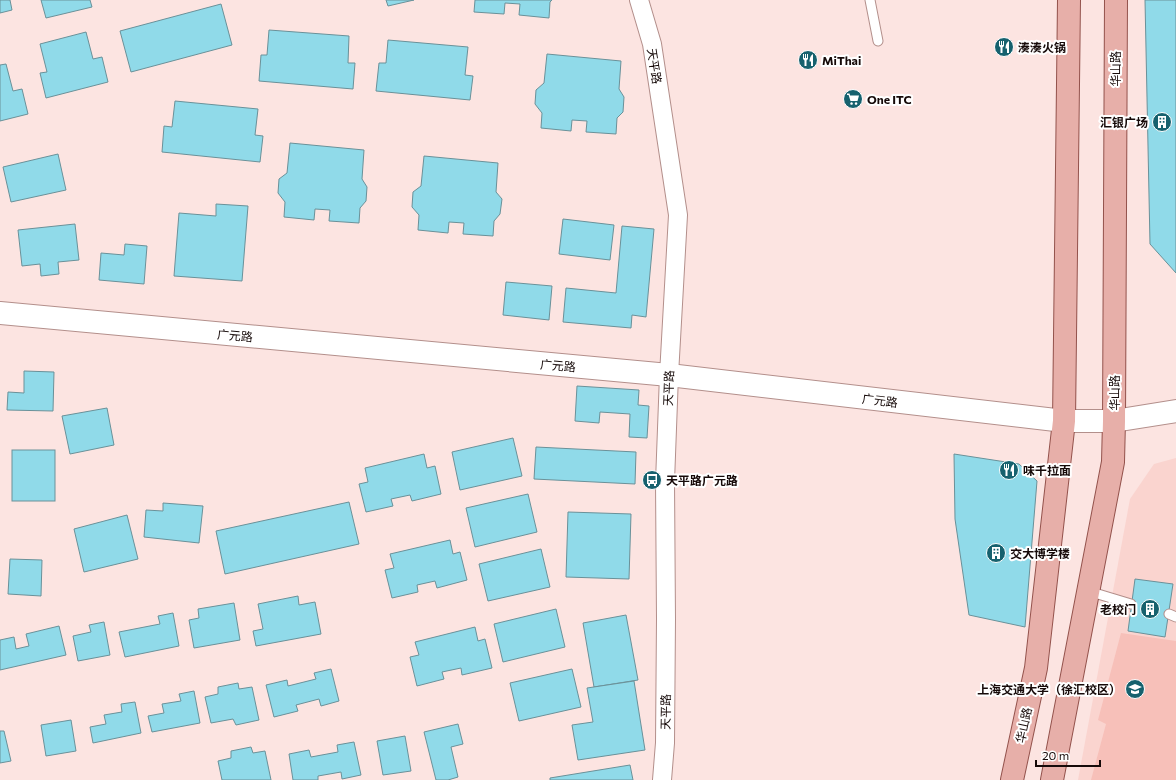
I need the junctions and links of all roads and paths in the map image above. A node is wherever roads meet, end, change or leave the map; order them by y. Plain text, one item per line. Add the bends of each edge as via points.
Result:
1 (639, 0) edge
2 (870, 0) edge
3 (1069, 0) edge
4 (1116, 0) edge
5 (878, 41) dead end
6 (0, 313) edge
7 (669, 375) junction
8 (1176, 411) edge
9 (1064, 421) junction
10 (1114, 421) junction
11 (1088, 591) junction
12 (1131, 604) dead end
13 (662, 780) edge
14 (1012, 780) edge
15 (1052, 780) edge

1 - 7 street, 天平路 via 652,44 678,215
2 - 5 lane
3 - 9 main road, 华山路
4 - 10 main road, 华山路
6 - 7 street, 广元路
7 - 9 street, 广元路
7 - 13 street, 天平路 via 665,482 665,743
8 - 10 street, 广元路
9 - 10 street, 广元路
9 - 14 main road, 华山路 via 1036,668
10 - 11 main road, 华山路 via 1113,462
11 - 12 lane
11 - 15 main road, 华山路

